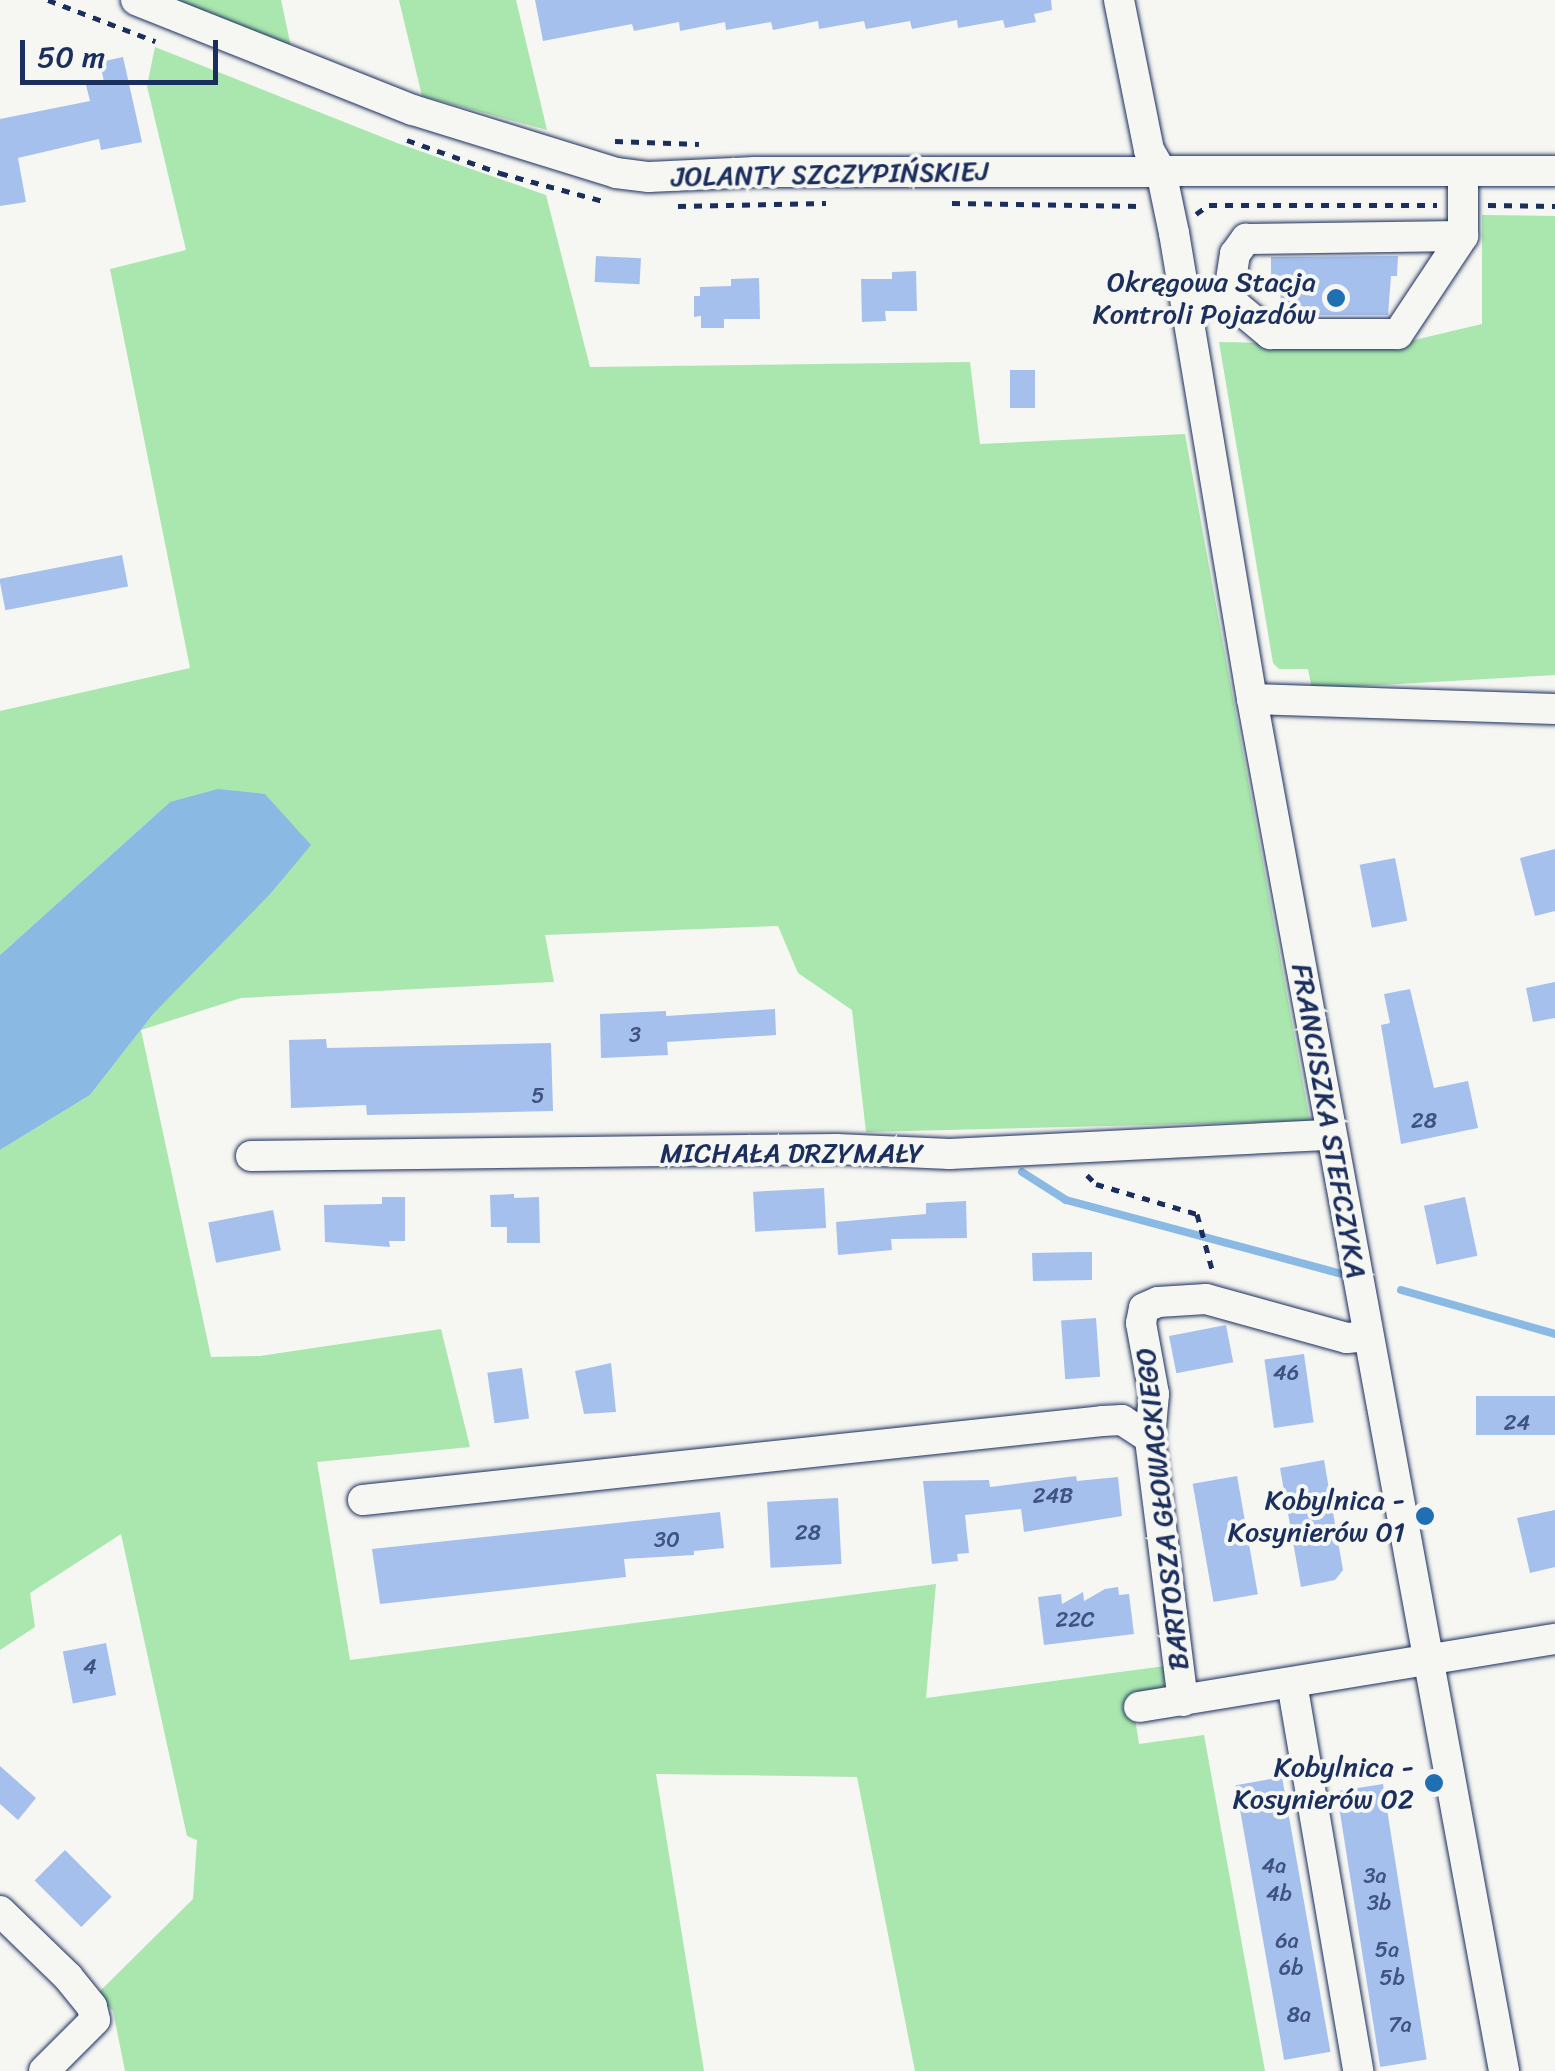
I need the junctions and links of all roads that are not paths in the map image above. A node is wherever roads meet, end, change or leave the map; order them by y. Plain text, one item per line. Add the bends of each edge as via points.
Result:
1 (136, 0) edge
2 (1119, 0) edge
3 (1160, 171) junction
4 (1464, 172) junction
5 (1555, 172) edge
6 (1464, 236) junction
7 (1228, 298) junction
8 (1186, 305) junction
9 (1252, 699) junction
10 (1555, 709) edge
11 (1332, 1135) junction
12 (251, 1156) dead end
13 (1368, 1336) junction
14 (1150, 1438) junction
15 (363, 1500) dead end
16 (1555, 1639) edge
17 (1429, 1660) junction
18 (1292, 1683) junction
19 (1183, 1701) junction
20 (1139, 1707) dead end
21 (0, 1910) edge
22 (44, 2071) edge
23 (1358, 2071) edge
24 (1504, 2071) edge

1 - 3 street, JOLANTY SZCZYPIŃSKIEJ via 414,110 616,173
2 - 3 street, FRANCISZKA STEFCZYKA via 1148,150
3 - 4 street, JOLANTY SZCZYPIŃSKIEJ
3 - 8 street, FRANCISZKA STEFCZYKA
4 - 5 street, JOLANTY SZCZYPIŃSKIEJ
4 - 6 street
6 - 7 street via 1246,239 1232,264
6 - 7 street via 1398,334 1270,334
7 - 8 street
8 - 9 street, FRANCISZKA STEFCZYKA
9 - 10 street
9 - 11 street, FRANCISZKA STEFCZYKA
11 - 12 street, MICHAŁA DRZYMAŁY via 950,1154 836,1149
11 - 13 street, FRANCISZKA STEFCZYKA
13 - 14 street, BARTOSZA GŁOWACKIEGO via 1348,1338 1206,1300 1144,1308 1140,1323 1154,1394
13 - 17 street, FRANCISZKA STEFCZYKA
14 - 15 street via 1122,1420 1102,1421
14 - 19 street, BARTOSZA GŁOWACKIEGO
16 - 17 street, BARTOSZA GŁOWACKIEGO
17 - 18 street, BARTOSZA GŁOWACKIEGO
17 - 24 street, FRANCISZKA STEFCZYKA
18 - 19 street, BARTOSZA GŁOWACKIEGO
18 - 23 street
19 - 20 street, BARTOSZA GŁOWACKIEGO
21 - 22 street via 85,1996 95,2020

